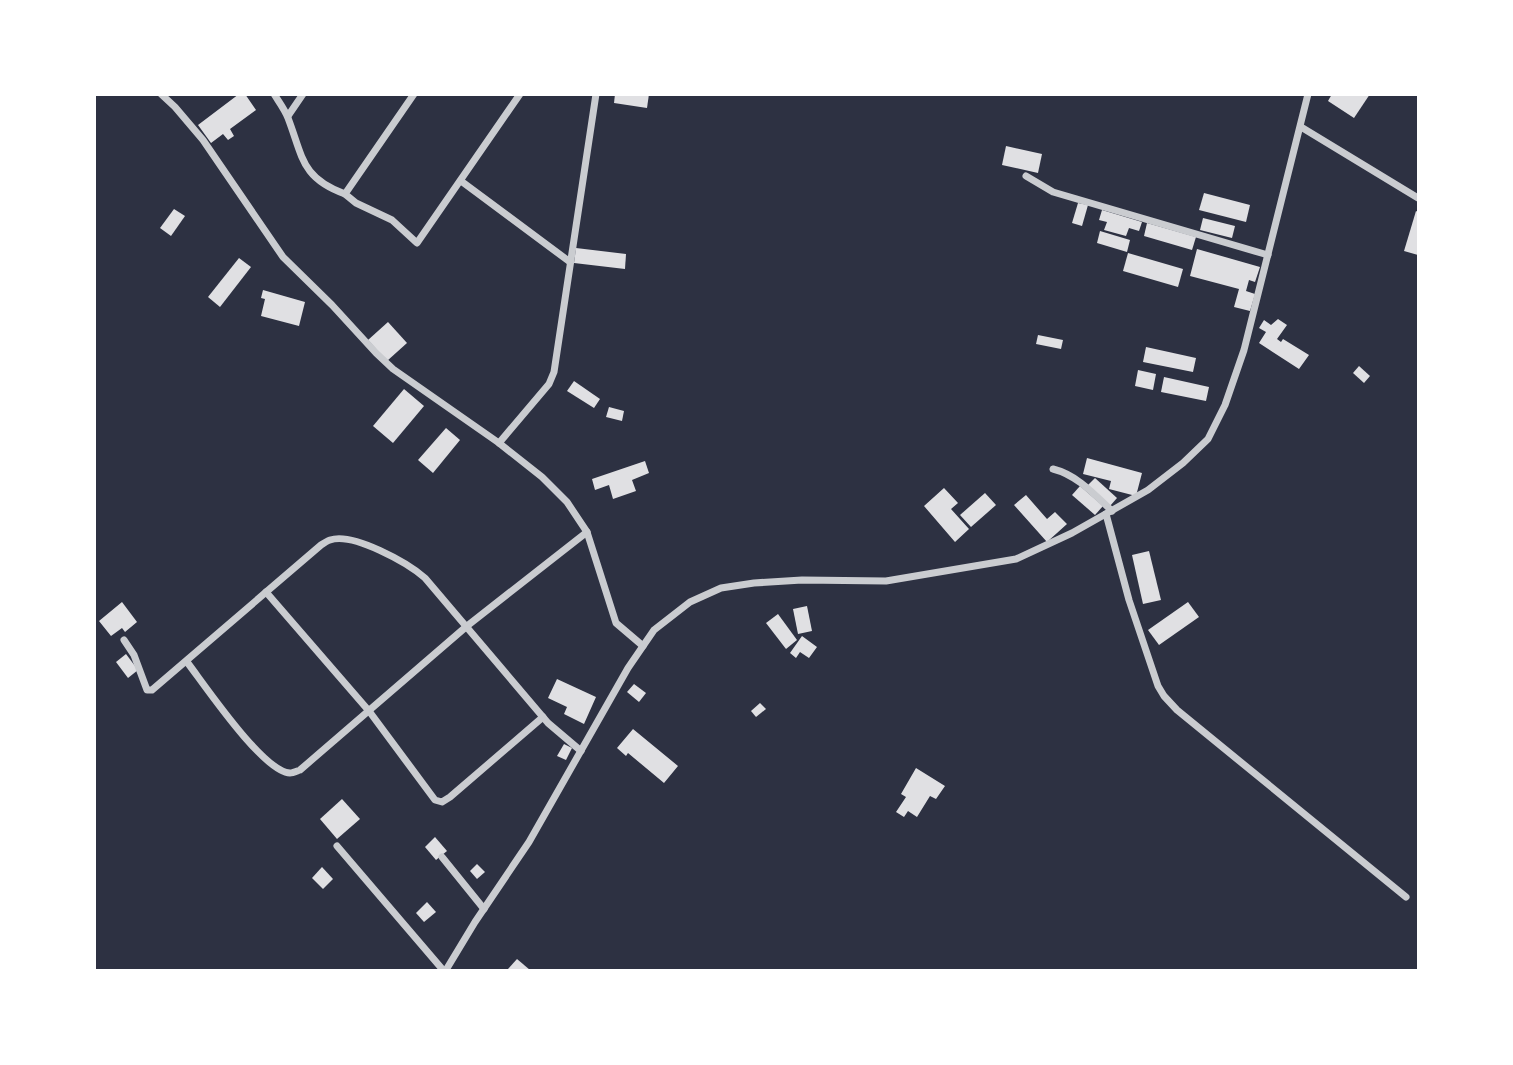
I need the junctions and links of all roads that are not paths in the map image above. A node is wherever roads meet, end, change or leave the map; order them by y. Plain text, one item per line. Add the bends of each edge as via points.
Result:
1 (161, 94) edge
2 (274, 94) edge
3 (303, 94) edge
4 (414, 94) edge
5 (520, 94) edge
6 (596, 94) edge
7 (1308, 94) edge
8 (288, 116) junction
9 (1301, 127) junction
10 (1026, 176) dead end
11 (461, 181) junction
12 (345, 194) junction
13 (1419, 198) edge
14 (1268, 255) junction
15 (570, 262) junction
16 (499, 443) junction
17 (1053, 469) dead end
18 (1109, 513) junction
19 (587, 532) junction
20 (266, 592) junction
21 (467, 626) junction
22 (124, 640) dead end
23 (643, 646) junction
24 (187, 662) junction
25 (369, 711) junction
26 (542, 717) junction
27 (581, 751) junction
28 (337, 846) dead end
29 (442, 857) dead end
30 (1406, 897) dead end
31 (484, 909) junction
32 (445, 971) edge

1 - 16 street via 203,140 294,271 393,369
2 - 8 street
3 - 8 street
4 - 12 street
5 - 11 street
6 - 15 street
7 - 9 street
8 - 12 street via 299,155 312,175
9 - 13 street
9 - 14 street
10 - 14 street via 1053,192
11 - 12 street via 417,243 392,220
11 - 15 street
14 - 18 street via 1244,350 1208,439 1157,483
15 - 16 street via 554,372
16 - 19 street via 567,502
17 - 18 street via 1076,478
18 - 23 street via 1016,559 886,581 802,580 721,588 690,602 654,630
18 - 30 street via 1129,600 1164,696
19 - 21 street
19 - 23 street via 617,623
20 - 21 street via 321,545 342,538 410,565
20 - 24 street
20 - 25 street
21 - 25 street
21 - 26 street
22 - 24 street via 147,690 159,686
23 - 27 street
24 - 25 street via 257,751 289,773 300,770
25 - 26 street via 435,800 442,802
26 - 27 street
27 - 31 street
28 - 32 street
29 - 31 street
31 - 32 street

